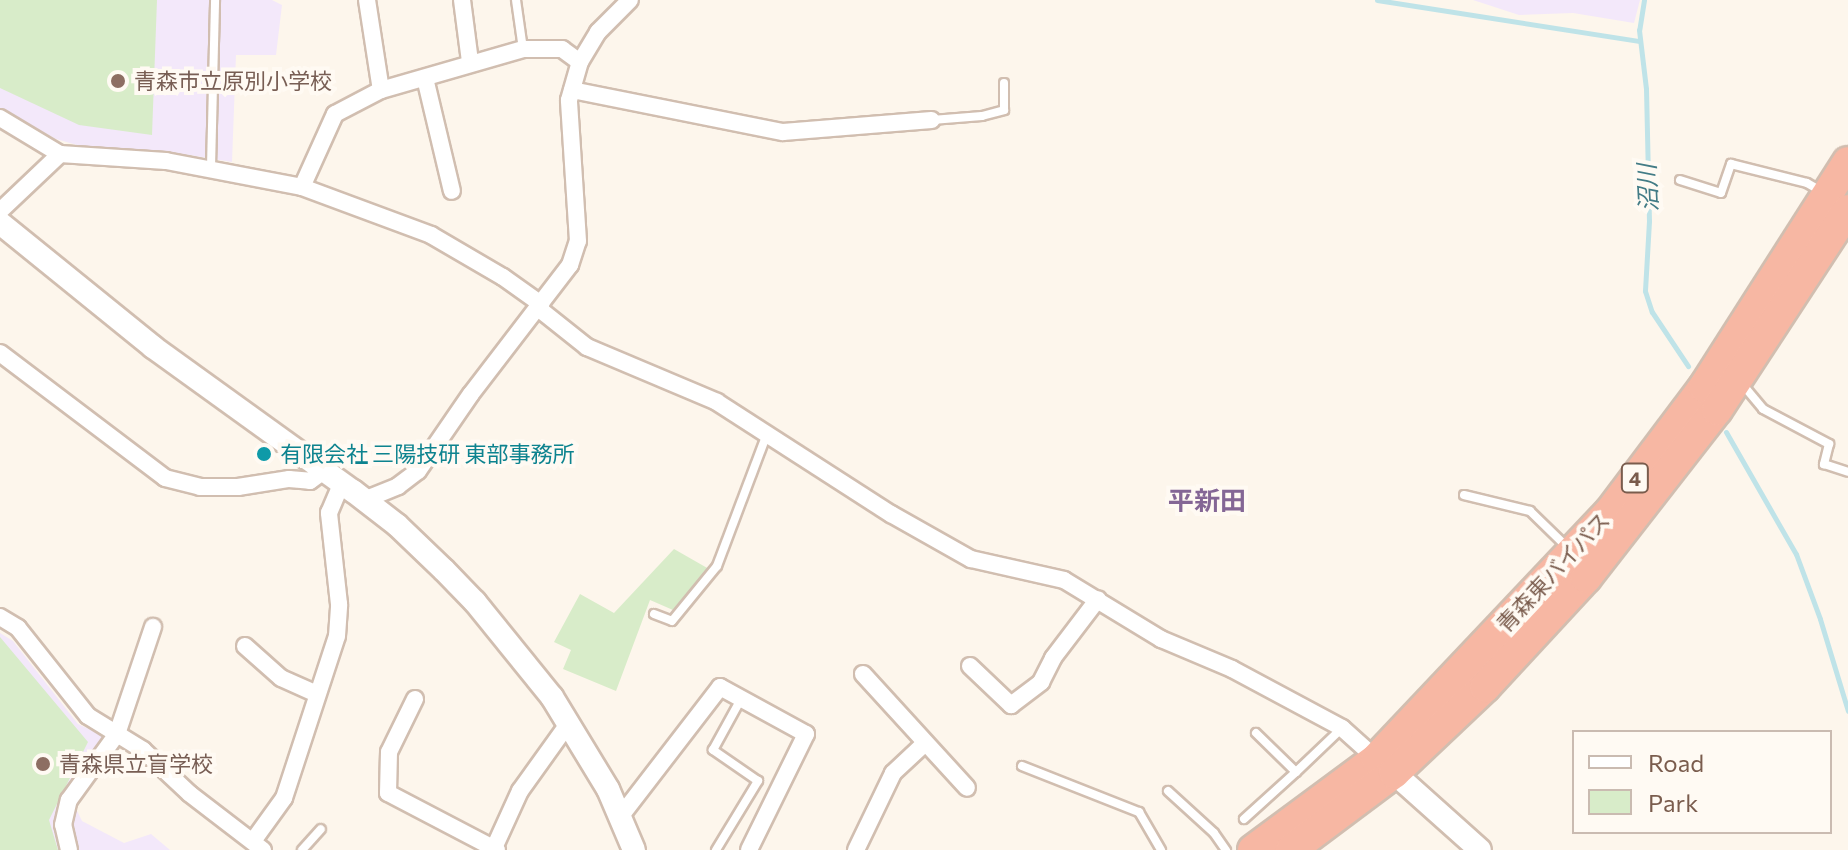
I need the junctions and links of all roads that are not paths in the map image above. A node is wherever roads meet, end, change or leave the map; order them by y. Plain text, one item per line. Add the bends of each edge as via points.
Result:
1 (215, 0) edge
2 (367, 0) edge
3 (462, 0) edge
4 (516, 0) edge
5 (630, 0) edge
6 (523, 49) junction
7 (470, 62) junction
8 (580, 62) junction
9 (425, 78) junction
10 (1004, 83) dead end
11 (381, 90) junction
12 (572, 90) junction
13 (0, 118) edge
14 (932, 120) joint
15 (60, 154) junction
16 (1848, 162) edge
17 (211, 167) junction
18 (1680, 180) dead end
19 (302, 187) junction
20 (452, 191) dead end
21 (1838, 202) edge
22 (0, 211) edge
23 (0, 223) edge
24 (539, 306) junction
25 (0, 353) edge
26 (1727, 373) junction
27 (767, 433) junction
28 (1848, 472) edge
29 (333, 476) junction
30 (1464, 495) dead end
31 (364, 500) junction
32 (1572, 552) junction
33 (1098, 599) junction
34 (654, 614) dead end
35 (0, 617) edge
36 (153, 627) dead end
37 (245, 646) dead end
38 (970, 666) dead end
39 (863, 674) dead end
40 (317, 694) junction
41 (415, 699) dead end
42 (741, 699) junction
43 (568, 724) junction
44 (1342, 728) junction
45 (1256, 733) dead end
46 (117, 734) junction
47 (924, 744) junction
48 (1022, 766) dead end
49 (1385, 766) junction
50 (1296, 772) junction
51 (967, 788) dead end
52 (1168, 791) dead end
53 (620, 817) junction
54 (1244, 819) dead end
55 (321, 829) dead end
56 (258, 846) edge
57 (496, 849) edge
58 (69, 850) edge
59 (302, 850) edge
60 (634, 850) edge
61 (716, 850) edge
62 (749, 850) edge
63 (857, 850) edge
64 (1161, 850) edge
65 (1226, 850) edge
66 (1253, 850) edge
67 (1291, 850) edge
68 (1480, 850) edge

1 - 17 lane
2 - 11 street
3 - 7 street
4 - 6 lane
5 - 8 street via 598,32
6 - 7 street
6 - 8 street via 562,49
7 - 9 street
8 - 12 street
9 - 11 street
9 - 20 street
10 - 14 lane via 1004,110
11 - 19 street via 335,114
12 - 14 street via 783,132
12 - 24 street via 578,241 570,265
13 - 15 street
15 - 17 street
15 - 22 street
16 - 21 highway, 青森東バイパス / 4
17 - 19 street
18 - 21 lane via 1721,193 1731,164 1807,183
19 - 24 street via 431,235 503,277
21 - 26 highway, 青森東バイパス / 4
23 - 29 street via 153,347
24 - 27 street via 587,347 717,402
24 - 31 street via 418,471
25 - 29 street via 165,478 200,487 238,487
26 - 28 lane via 1763,409 1829,444 1824,464
26 - 32 highway, 青森東バイパス / 4
26 - 49 highway, 青森東バイパス / 4 via 1586,578 1485,687
27 - 33 street via 971,559 1064,580
27 - 34 lane via 717,566 672,621
29 - 31 street
29 - 40 street via 329,513 339,604 337,636
30 - 32 lane via 1530,511
31 - 43 street via 475,602 527,663
32 - 49 highway, 青森東バイパス / 4
33 - 38 street via 1041,682 1011,705
33 - 44 street via 1161,639 1232,669
35 - 46 street via 18,628 88,716
36 - 46 street
37 - 40 street via 281,678
39 - 47 street
40 - 56 street via 284,798
41 - 57 street via 389,752 388,793
42 - 53 street via 720,687
42 - 61 lane via 713,750 758,781
42 - 62 street via 806,734
43 - 53 street
43 - 57 street via 520,791
44 - 49 street
44 - 50 lane
45 - 50 lane
46 - 56 street
46 - 58 street via 69,800 63,825
47 - 51 street
47 - 63 street via 893,773
48 - 64 lane via 1139,812
49 - 66 highway, 青森東バイパス / 4
49 - 67 highway, 青森東バイパス / 4
49 - 68 street
50 - 54 lane
52 - 65 lane
53 - 60 street
55 - 59 lane

